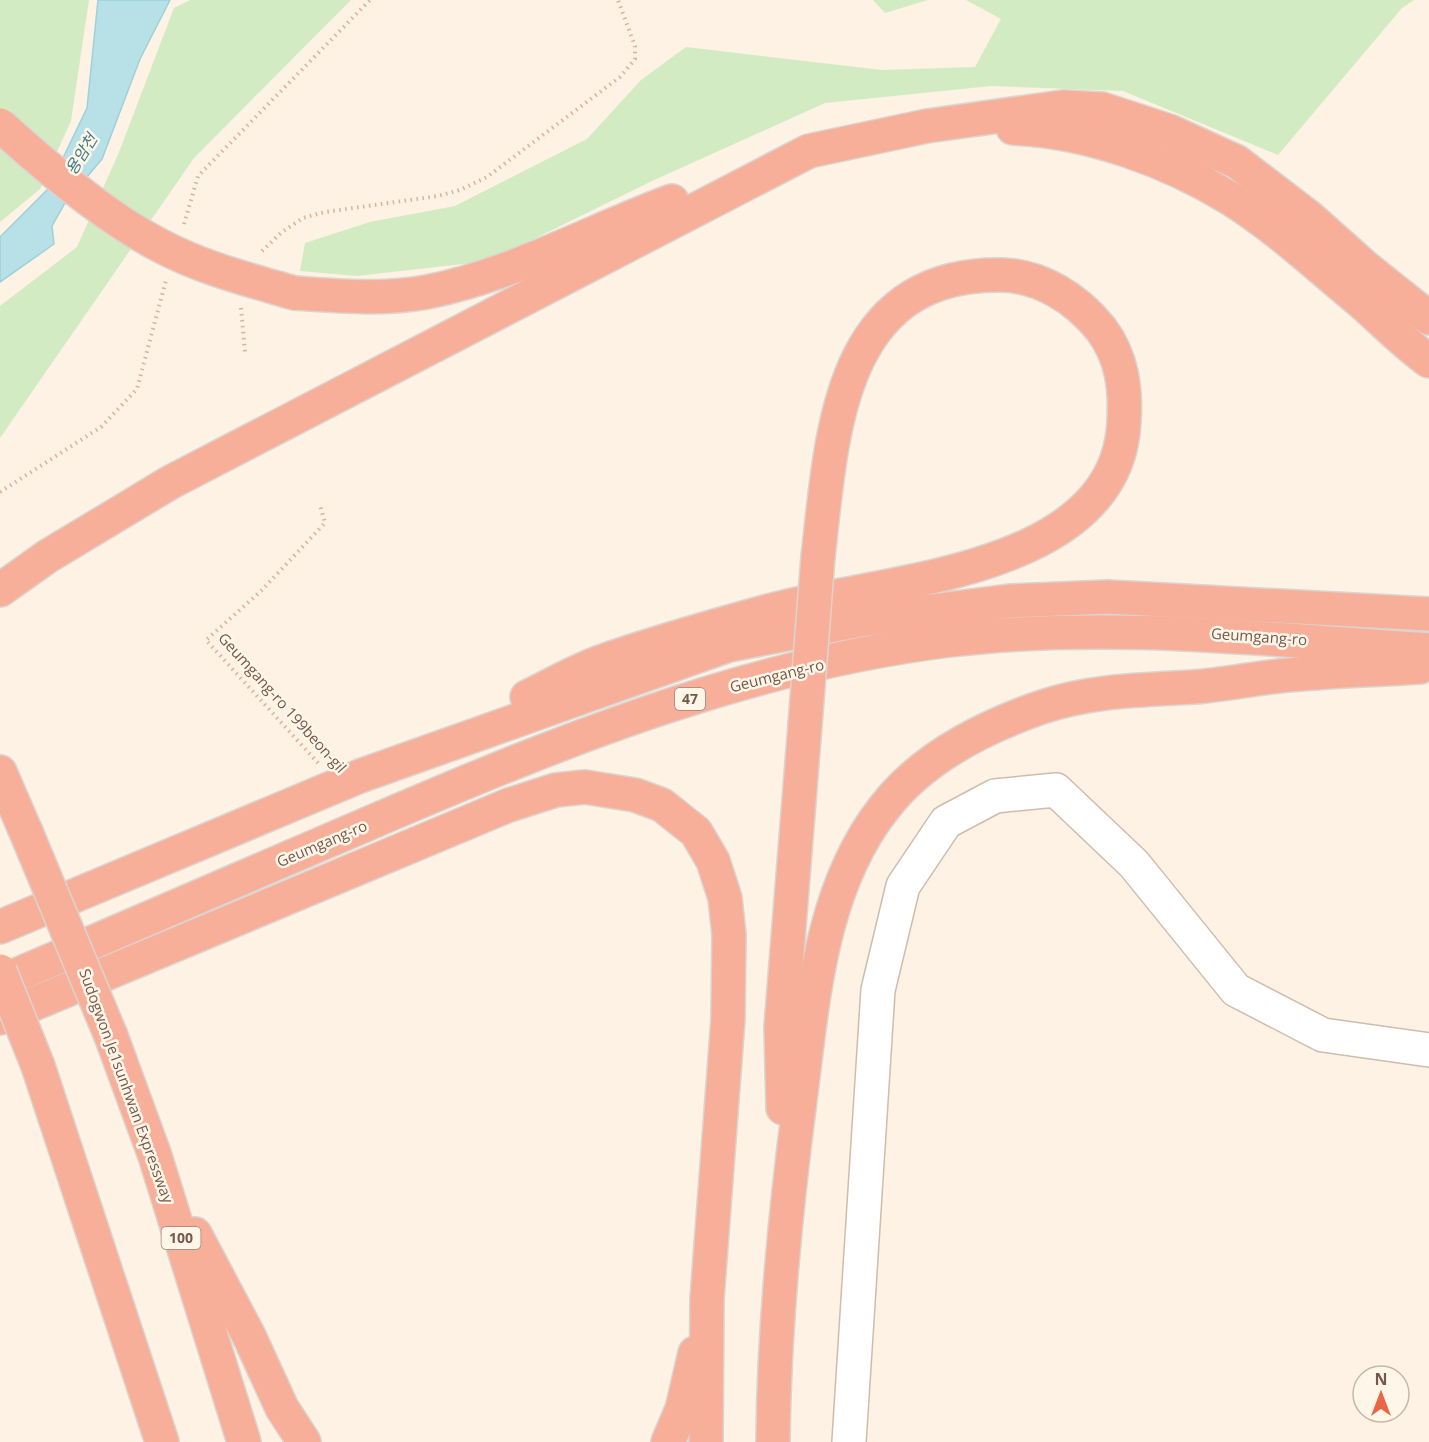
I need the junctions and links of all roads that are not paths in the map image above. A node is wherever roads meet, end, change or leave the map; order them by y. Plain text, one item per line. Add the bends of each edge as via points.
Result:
1 (0, 125) edge
2 (927, 126) junction
3 (809, 151) junction
4 (1429, 318) edge
5 (1429, 361) edge
6 (0, 590) edge
7 (1429, 614) edge
8 (1429, 650) edge
9 (1429, 667) edge
10 (1281, 675) junction
11 (1429, 686) edge
12 (0, 772) edge
13 (350, 781) junction
14 (0, 927) edge
15 (0, 971) edge
16 (0, 982) edge
17 (0, 1018) edge
18 (1429, 1050) edge
19 (155, 1156) junction
20 (786, 1209) junction
21 (707, 1299) junction
22 (774, 1346) junction
23 (162, 1442) edge
24 (244, 1442) edge
25 (304, 1442) edge
26 (668, 1442) edge
27 (706, 1442) edge
28 (753, 1442) edge
29 (773, 1442) edge
30 (849, 1442) edge

1 - 3 highway, bridge via 113,217 161,246 224,272 294,293 361,298 437,289 509,269 608,225
2 - 3 highway
2 - 4 highway via 1063,107 1102,109 1169,132 1237,162
2 - 5 highway via 1052,130 1166,165 1232,200 1304,254
3 - 6 highway via 171,482
7 - 13 highway, 47 via 1108,597 1010,602 860,620 729,645
8 - 16 highway, Geumgang-ro / 47 via 1203,634 1027,633 948,640 845,658 700,696 524,757
9 - 10 highway
10 - 11 highway
10 - 20 highway via 1196,687 1135,689 1044,706 982,732 932,762 884,807 862,841 837,896 815,985
12 - 19 highway, Sudogwon Je1sunhwan Expressway / 100, bridge via 111,1036
13 - 14 highway, 47
13 - 20 highway, bridge via 607,659 779,608 991,561 1054,531 1103,488 1124,433 1124,384 1119,363 1101,329 1061,293 1028,279 977,276 938,285 905,302 879,324 858,357 842,395 830,448 818,557 805,725 781,1027
15 - 23 highway, bridge via 38,1066
17 - 21 highway via 509,805 556,790 585,787 635,795 662,805 696,832 713,861 725,898 729,935 726,1071
18 - 30 street via 1323,1035 1236,990 1134,864 1056,790 995,796 946,822 903,886 878,990
19 - 24 highway, Sudogwon Je1sunhwan Expressway / 100
19 - 25 highway via 282,1408
20 - 22 highway
21 - 26 highway via 682,1409
21 - 27 highway
22 - 28 highway
22 - 29 highway

